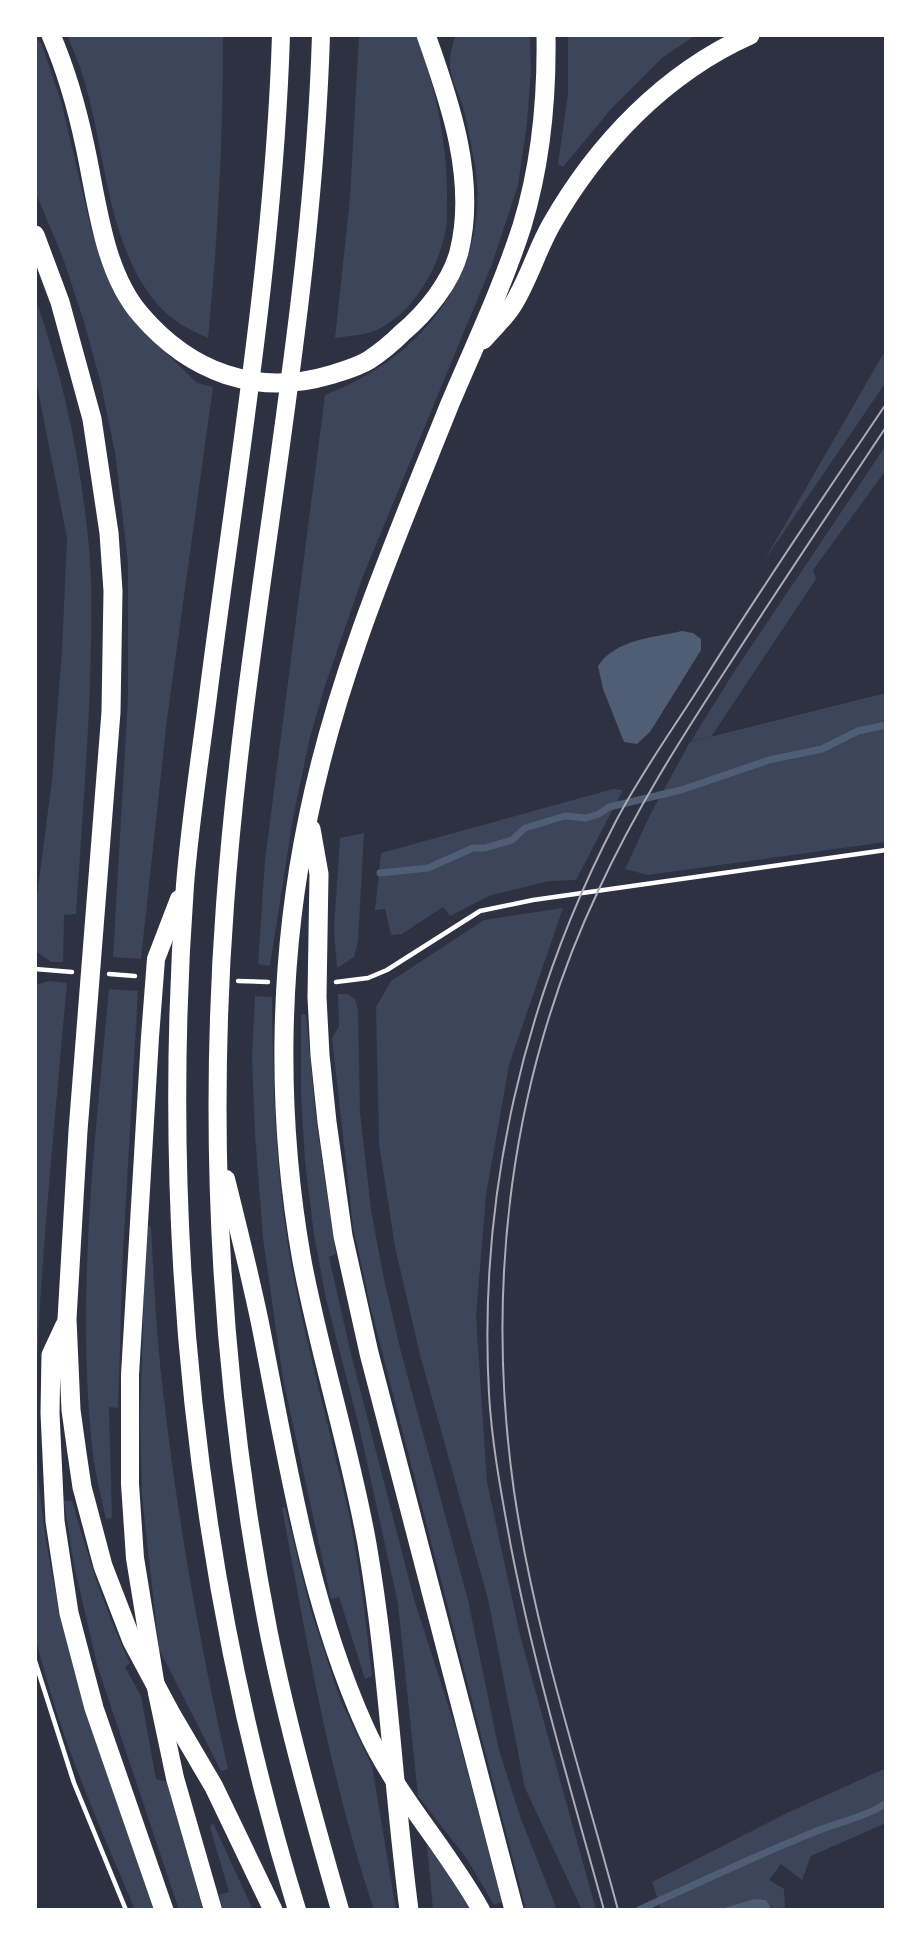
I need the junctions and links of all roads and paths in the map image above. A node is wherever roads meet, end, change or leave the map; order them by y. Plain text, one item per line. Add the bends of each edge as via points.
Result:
1 (51, 35) edge
2 (281, 35) edge
3 (321, 35) edge
4 (426, 35) edge
5 (546, 35) edge
6 (750, 35) edge
7 (35, 235) edge
8 (471, 354) junction
9 (308, 816) junction
10 (886, 850) edge
11 (186, 881) junction
12 (368, 978) dead end
13 (218, 1146) junction
14 (67, 1319) junction
15 (35, 1661) edge
16 (126, 1910) edge
17 (164, 1910) edge
18 (213, 1910) edge
19 (273, 1910) edge
20 (298, 1910) edge
21 (340, 1910) edge
22 (409, 1910) edge
23 (481, 1910) edge
24 (514, 1910) edge

1 - 4 highway via 76,109 119,281 139,313 192,360 238,379 279,384 322,377 368,361 412,325 448,278 458,253 463,167
2 - 11 highway via 259,319
3 - 13 highway via 309,233 225,900
5 - 8 highway via 543,127 522,224
6 - 8 highway via 679,76 644,106 584,171 550,227 513,304
7 - 14 highway via 60,302 92,419 113,592 111,712
8 - 9 highway via 350,659
9 - 22 highway via 287,968 286,1105 293,1201 315,1324 366,1541
9 - 24 highway via 319,874 317,997 327,1122 350,1270
10 - 12 path via 480,911
11 - 18 highway via 156,959 129,1436 132,1520 146,1628 166,1737
11 - 20 highway via 176,1104 188,1353 221,1595 245,1714
13 - 21 highway via 226,1330 249,1515 283,1695
13 - 23 highway via 306,1549 340,1664 379,1755
14 - 17 highway via 51,1355 50,1379 52,1484 69,1613 84,1674
14 - 19 highway via 77,1452 91,1526 117,1604
15 - 16 path via 74,1783

